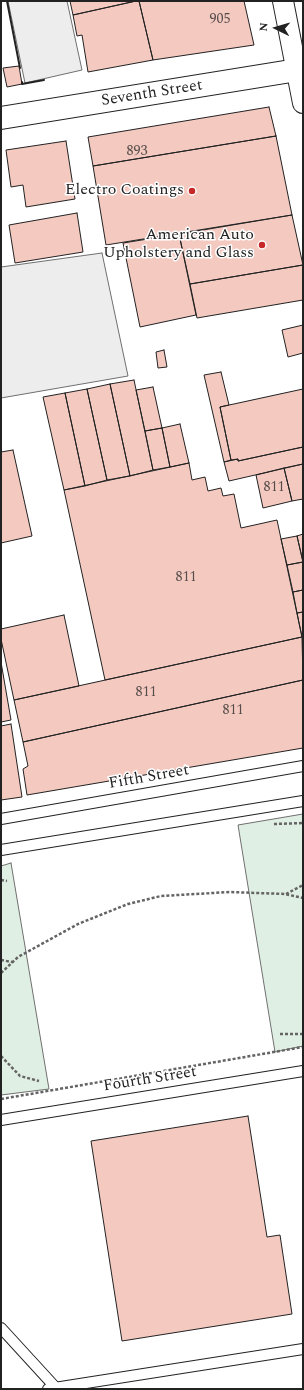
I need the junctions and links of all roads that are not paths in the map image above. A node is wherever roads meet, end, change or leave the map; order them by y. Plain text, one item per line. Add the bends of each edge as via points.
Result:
1 (283, 1) edge
2 (300, 70) edge
3 (303, 103) edge
4 (1, 118) edge
5 (303, 766) edge
6 (303, 801) edge
7 (1, 819) edge
8 (1, 850) edge
9 (303, 1071) edge
10 (1, 1120) edge
11 (1, 1328) edge
12 (303, 1349) edge
13 (52, 1388) edge

1 - 2 street
2 - 3 street
2 - 4 street, Seventh Street
5 - 7 lane, Fifth Street
6 - 8 lane
9 - 10 lane, Fourth Street
11 - 13 lane
12 - 13 lane

